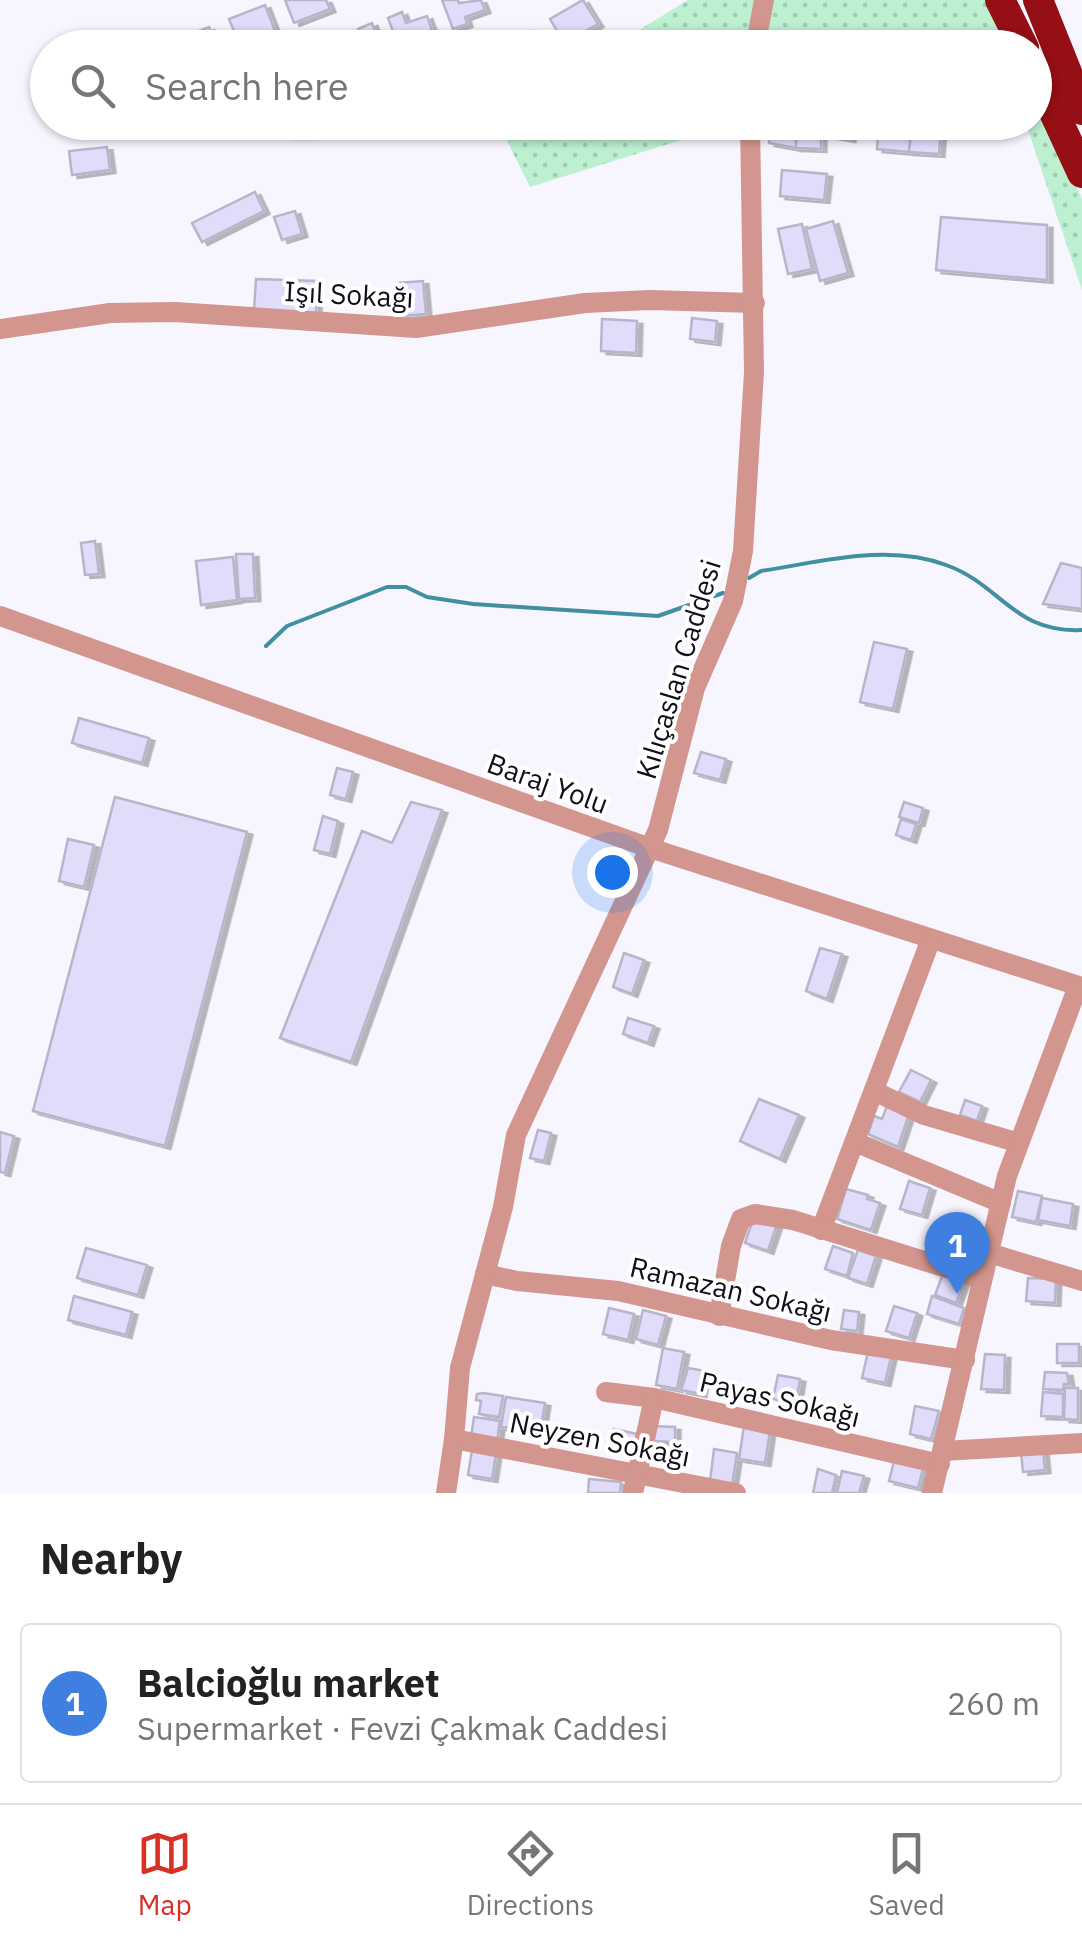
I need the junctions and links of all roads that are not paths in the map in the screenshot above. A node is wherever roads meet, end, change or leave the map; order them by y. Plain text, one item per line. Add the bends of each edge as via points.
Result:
1 (764, 0) edge
2 (1000, 0) edge
3 (1038, 0) edge
4 (758, 30) edge
5 (1015, 30) edge
6 (1050, 30) edge
7 (1052, 35) edge
8 (1052, 108) edge
9 (1082, 110) edge
10 (750, 140) edge
11 (1082, 173) edge
12 (754, 303) junction
13 (0, 329) edge
14 (0, 616) edge
15 (650, 848) junction
16 (930, 939) junction
17 (1080, 987) edge
18 (874, 1091) junction
19 (854, 1142) junction
20 (1019, 1143) junction
21 (1001, 1204) junction
22 (821, 1230) junction
23 (989, 1253) junction
24 (485, 1274) junction
25 (982, 1279) junction
26 (1082, 1281) edge
27 (719, 1316) junction
28 (965, 1360) junction
29 (606, 1392) dead end
30 (654, 1398) junction
31 (454, 1439) junction
32 (1082, 1443) edge
33 (941, 1458) junction
34 (635, 1484) edge
35 (446, 1493) edge
36 (736, 1493) edge
37 (932, 1493) edge

1 - 4 street
2 - 5 highway
3 - 6 highway
7 - 9 highway
8 - 11 highway
10 - 12 street, Kılıçaslan Caddesi
12 - 13 street, Işıl Sokağı via 584,303 416,328 176,312
12 - 15 street, Kılıçaslan Caddesi via 744,551 733,601 695,688
14 - 15 street, Baraj Yolu
15 - 16 street, Baraj Yolu
15 - 24 street, Kılıçaslan Caddesi via 516,1134
16 - 17 street, Baraj Yolu
16 - 18 street
17 - 20 street
18 - 19 street
18 - 20 street via 924,1115
19 - 21 street
19 - 22 street
20 - 21 street
21 - 23 street
22 - 25 street
22 - 27 street via 755,1214 741,1220
23 - 25 street
23 - 26 street
24 - 27 street, Ramazan Sokağı via 618,1291
24 - 31 street, Kılıçaslan Caddesi via 460,1368
25 - 28 street
27 - 28 street, Ramazan Sokağı
28 - 33 street
29 - 30 street, Payas Sokağı
30 - 33 street, Payas Sokağı
30 - 34 street
31 - 34 street, Neyzen Sokağı
31 - 35 street, Kılıçaslan Caddesi
32 - 33 street, Payas Sokağı
33 - 37 street
34 - 36 street, Neyzen Sokağı

